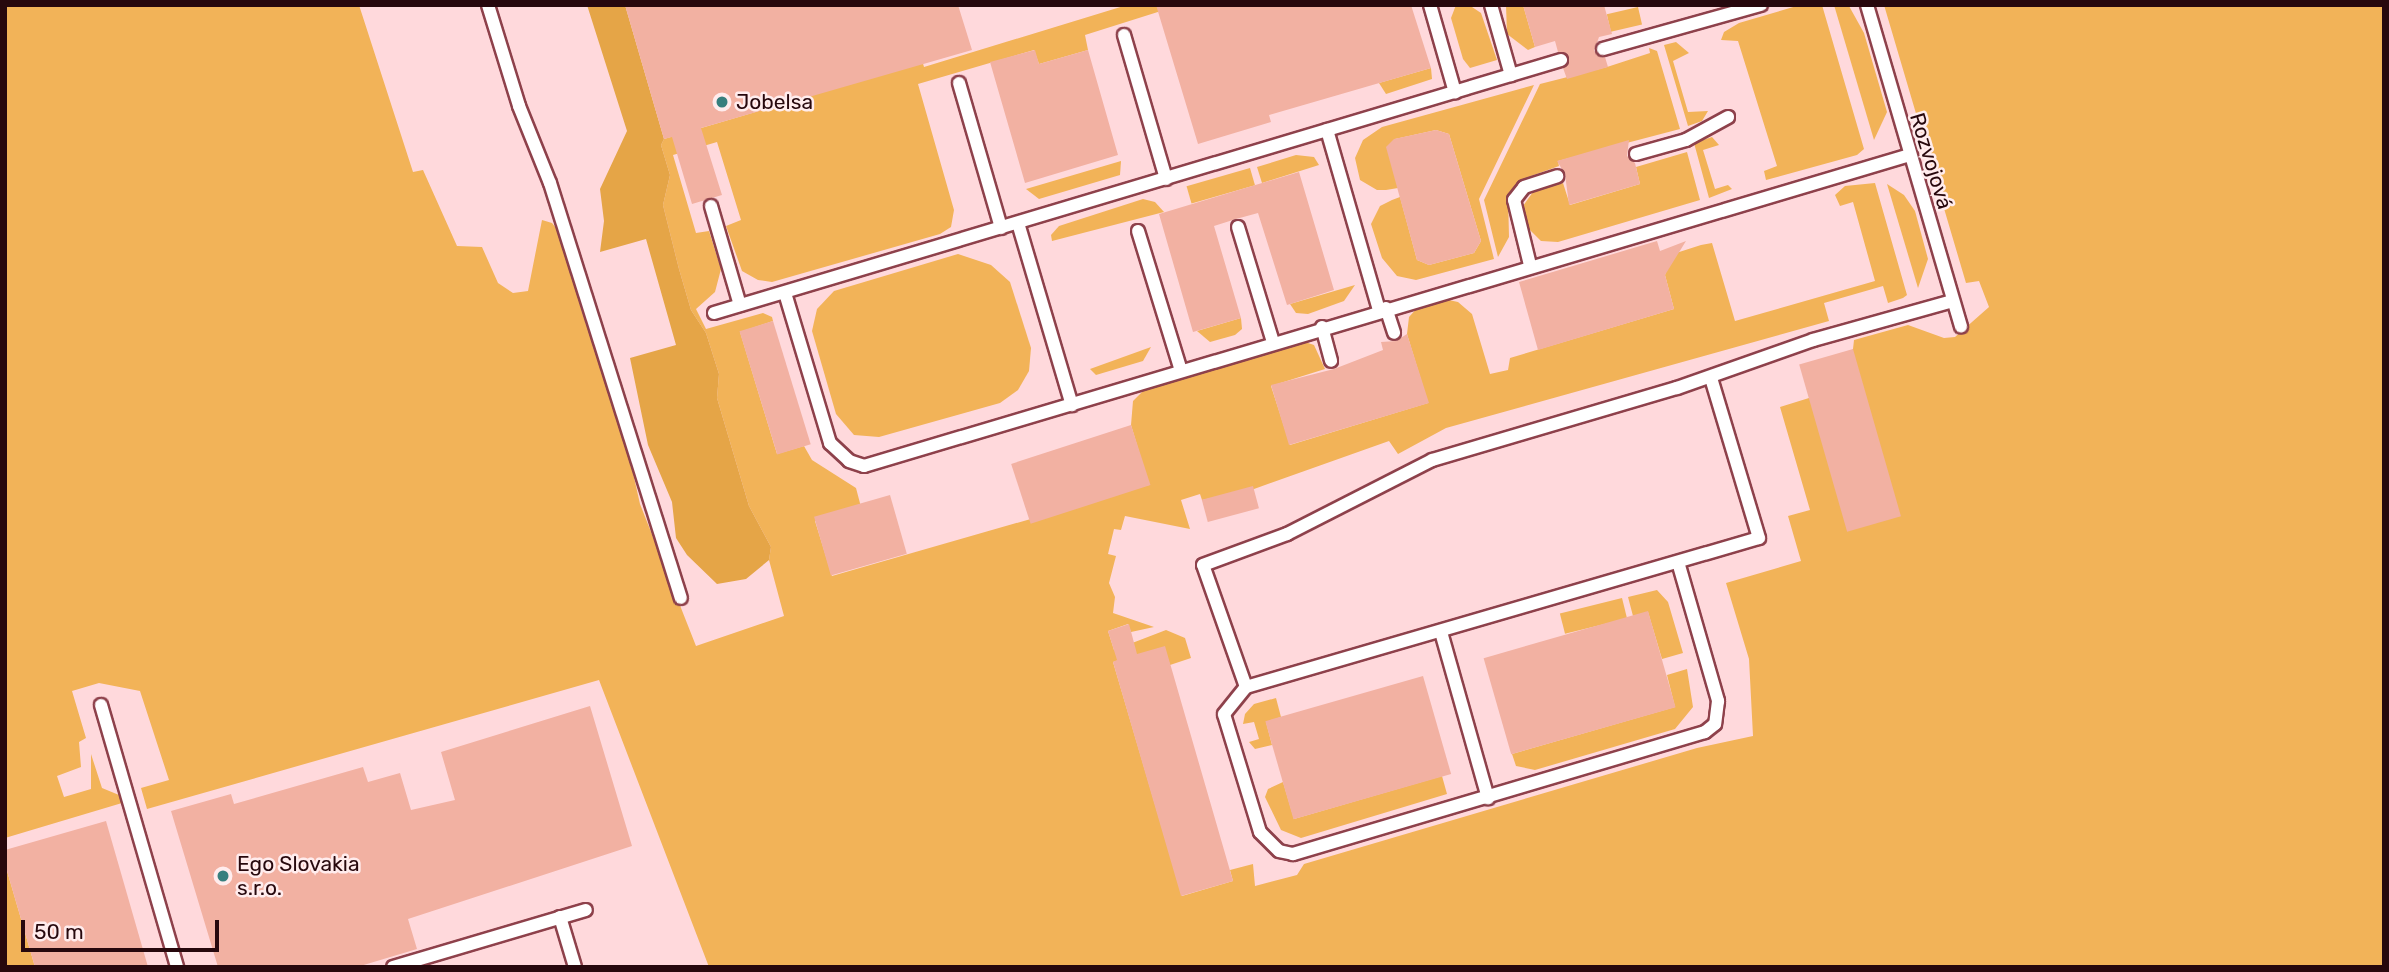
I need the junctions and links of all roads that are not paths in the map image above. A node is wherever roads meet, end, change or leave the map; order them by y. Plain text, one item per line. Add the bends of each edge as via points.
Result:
1 (488, 5) edge
2 (1430, 5) edge
3 (1491, 5) edge
4 (1761, 5) edge
5 (1867, 5) edge
6 (1124, 34) dead end
7 (1603, 49) dead end
8 (1561, 61) dead end
9 (1511, 75) junction
10 (959, 83) dead end
11 (1455, 92) junction
12 (1728, 117) dead end
13 (1327, 130) junction
14 (1636, 154) dead end
15 (1910, 155) junction
16 (1557, 176) dead end
17 (1166, 179) junction
18 (710, 206) dead end
19 (1018, 223) junction
20 (1238, 227) dead end
21 (1001, 228) junction
22 (1138, 231) dead end
23 (1530, 265) junction
24 (785, 293) junction
25 (1953, 301) junction
26 (740, 305) junction
27 (1383, 309) junction
28 (714, 313) dead end
29 (1322, 327) junction
30 (1961, 327) dead end
31 (1394, 333) dead end
32 (1273, 342) junction
33 (1331, 361) dead end
34 (1181, 371) junction
35 (1711, 378) junction
36 (1072, 405) junction
37 (1678, 562) junction
38 (681, 598) dead end
39 (1441, 632) junction
40 (1246, 687) junction
41 (101, 705) dead end
42 (1488, 798) junction
43 (586, 910) dead end
44 (560, 917) junction
45 (177, 967) edge
46 (393, 967) edge
47 (575, 967) edge

1 - 38 lane via 519,106 550,183
2 - 11 lane
3 - 9 lane
4 - 7 lane
5 - 15 lane, Rozvojová
6 - 17 lane
8 - 9 lane
9 - 11 lane
10 - 21 lane
11 - 13 lane
12 - 14 lane via 1686,140
13 - 17 lane
13 - 27 lane
15 - 23 lane
15 - 25 lane, Rozvojová
16 - 23 lane via 1524,187 1514,200
17 - 19 lane
18 - 26 lane
19 - 21 lane
19 - 36 lane
20 - 32 lane
21 - 24 lane
22 - 34 lane
23 - 27 lane
24 - 26 lane
24 - 36 lane via 830,443 849,461 864,466 890,461
25 - 30 lane, Rozvojová
25 - 35 lane via 1813,340
26 - 28 lane
27 - 29 lane
27 - 31 lane
29 - 32 lane
29 - 33 lane
32 - 34 lane
34 - 36 lane
35 - 37 lane via 1759,538
35 - 40 lane via 1432,460 1287,534 1203,565
37 - 39 lane
37 - 42 lane via 1718,701 1715,724 1705,732
39 - 40 lane
39 - 42 lane
40 - 42 lane via 1224,714 1260,832 1279,851 1293,854
41 - 45 lane
43 - 44 lane
44 - 46 lane
44 - 47 lane

